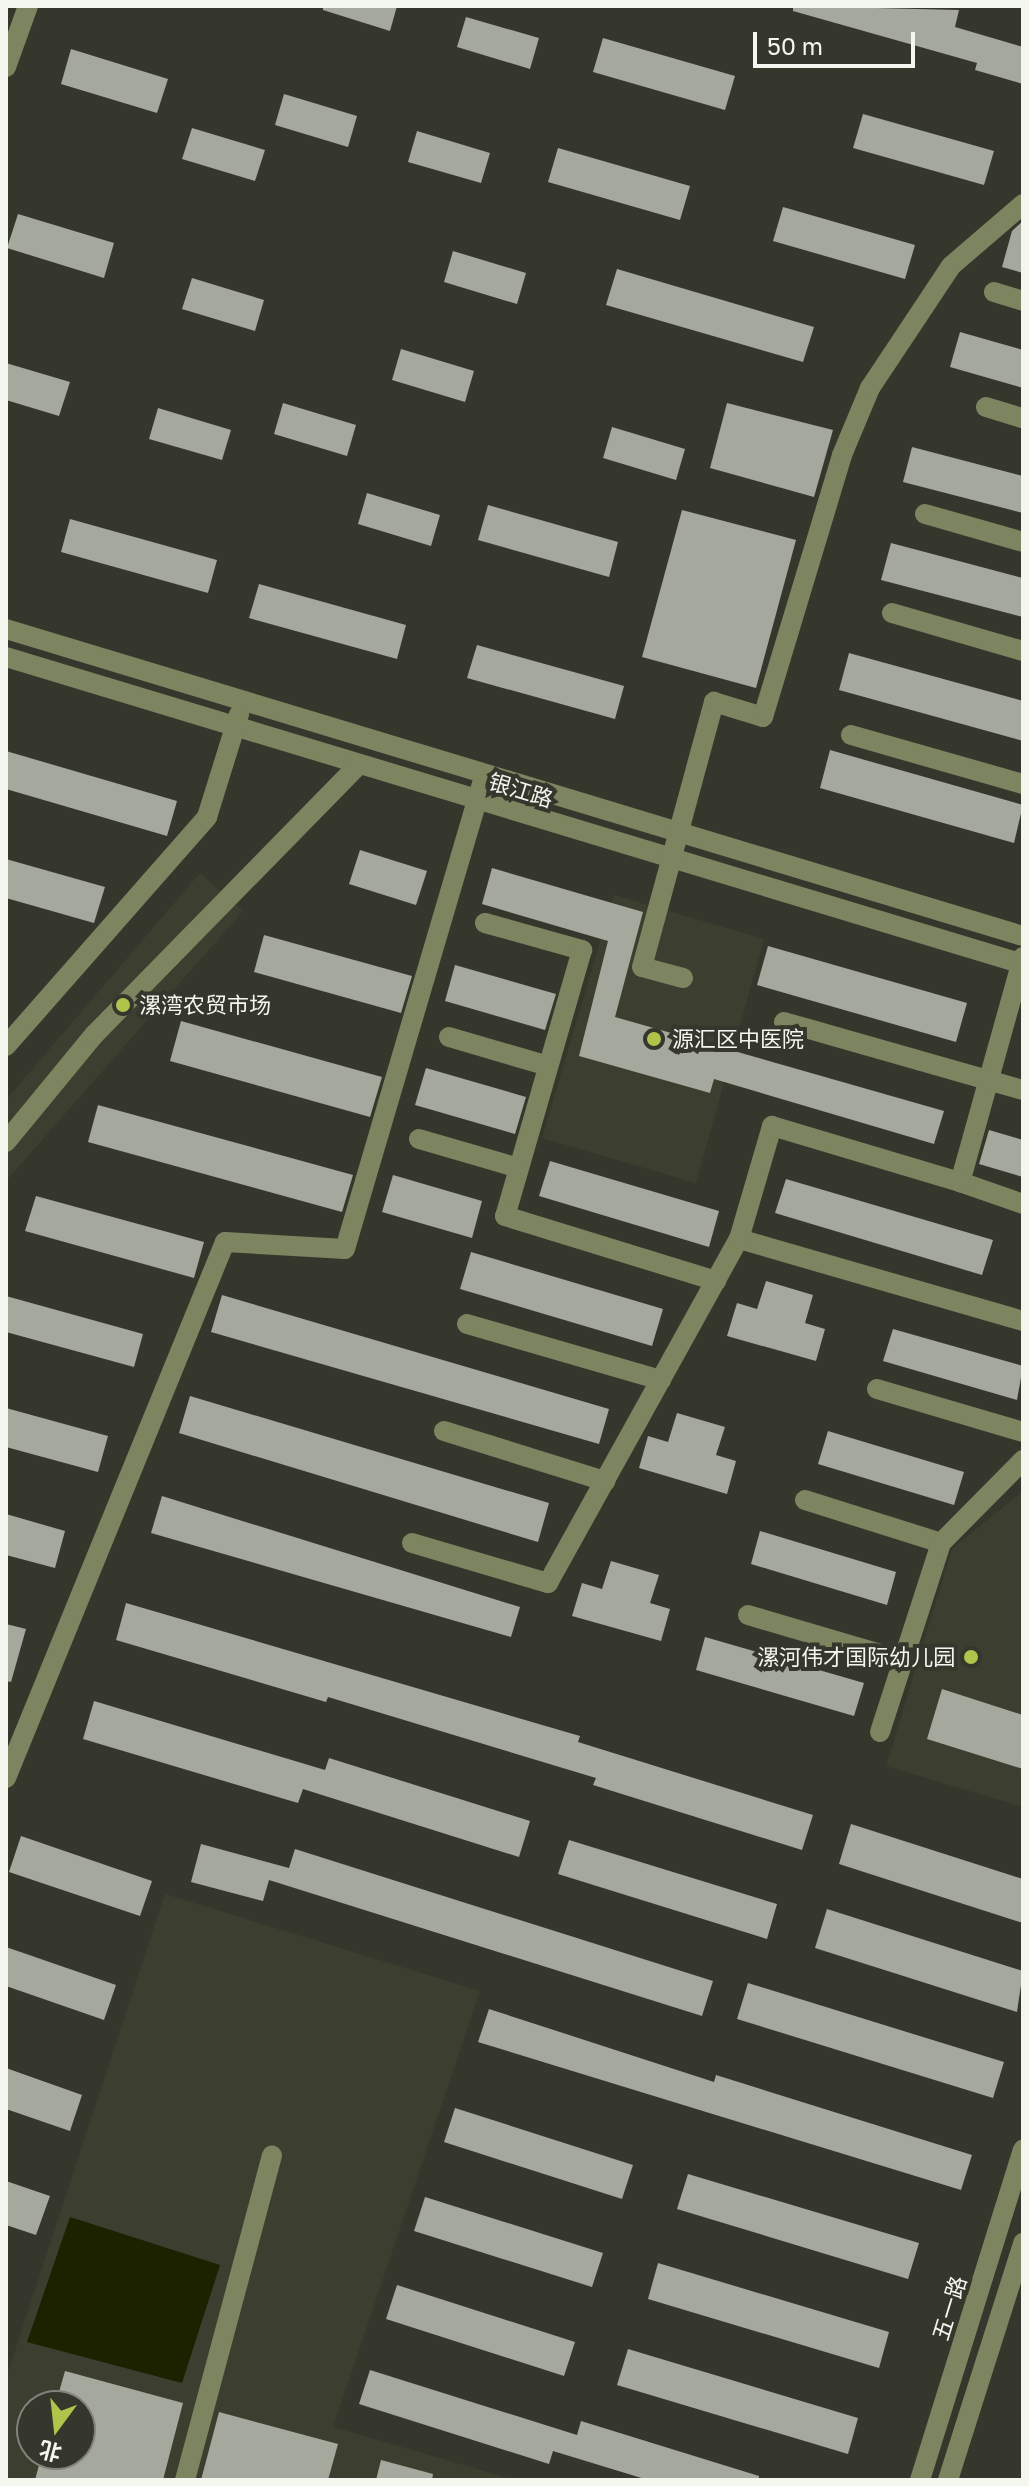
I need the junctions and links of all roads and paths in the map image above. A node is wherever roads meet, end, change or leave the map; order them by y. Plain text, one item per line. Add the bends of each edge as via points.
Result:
1 (28, 6) edge
2 (6, 67) edge
3 (1023, 204) edge
4 (994, 292) dead end
5 (1023, 301) edge
6 (986, 407) dead end
7 (1023, 418) edge
8 (925, 514) dead end
9 (1023, 542) edge
10 (892, 613) dead end
11 (6, 629) edge
12 (1023, 651) edge
13 (6, 657) edge
14 (242, 702) junction
15 (235, 727) junction
16 (851, 735) dead end
17 (358, 765) junction
18 (484, 776) junction
19 (1023, 784) edge
20 (477, 801) junction
21 (679, 834) junction
22 (671, 860) junction
23 (485, 923) dead end
24 (1023, 936) edge
25 (1022, 961) edge
26 (683, 978) dead end
27 (784, 1022) dead end
28 (449, 1037) dead end
29 (6, 1046) edge
30 (548, 1066) junction
31 (989, 1080) junction
32 (1023, 1090) edge
33 (419, 1139) dead end
34 (6, 1142) edge
35 (519, 1168) junction
36 (960, 1182) junction
37 (1023, 1204) edge
38 (739, 1239) junction
39 (716, 1281) junction
40 (1023, 1321) edge
41 (467, 1324) dead end
42 (661, 1380) junction
43 (877, 1389) dead end
44 (444, 1431) dead end
45 (1023, 1432) edge
46 (1023, 1460) edge
47 (605, 1481) junction
48 (805, 1500) dead end
49 (412, 1543) dead end
50 (941, 1543) junction
51 (748, 1615) dead end
52 (904, 1661) junction
53 (880, 1732) dead end
54 (6, 1778) edge
55 (1023, 2150) edge
56 (272, 2155) dead end
57 (1023, 2243) edge
58 (185, 2480) edge
59 (920, 2480) edge
60 (948, 2480) edge

1 - 2 street
3 - 21 street via 951,266 870,388 842,455 763,717 714,702
4 - 5 street
6 - 7 street
8 - 9 street
10 - 12 street
11 - 14 street, 银江路
13 - 15 street, 银江路
14 - 15 street
14 - 18 street, 银江路
15 - 17 street, 银江路
15 - 29 street via 207,817
16 - 19 street
17 - 20 street, 银江路
17 - 34 street via 94,1035
18 - 20 street
18 - 21 street, 银江路
20 - 22 street, 银江路
20 - 54 street via 345,1249 225,1242
21 - 22 street
21 - 24 street, 银江路
22 - 25 street, 银江路
22 - 26 street via 642,967
23 - 30 street via 582,950
25 - 31 street
27 - 31 street
28 - 30 street
30 - 35 street
31 - 32 street
31 - 36 street
33 - 35 street
35 - 39 street via 505,1216
36 - 37 street
36 - 38 street via 772,1126
38 - 39 street
38 - 40 street
39 - 42 street
41 - 42 street
42 - 47 street
43 - 45 street
44 - 47 street
46 - 50 street
47 - 49 street via 548,1583
48 - 50 street
50 - 52 street
51 - 52 street
52 - 53 street
55 - 59 street, 五一路
56 - 58 street
57 - 60 street

